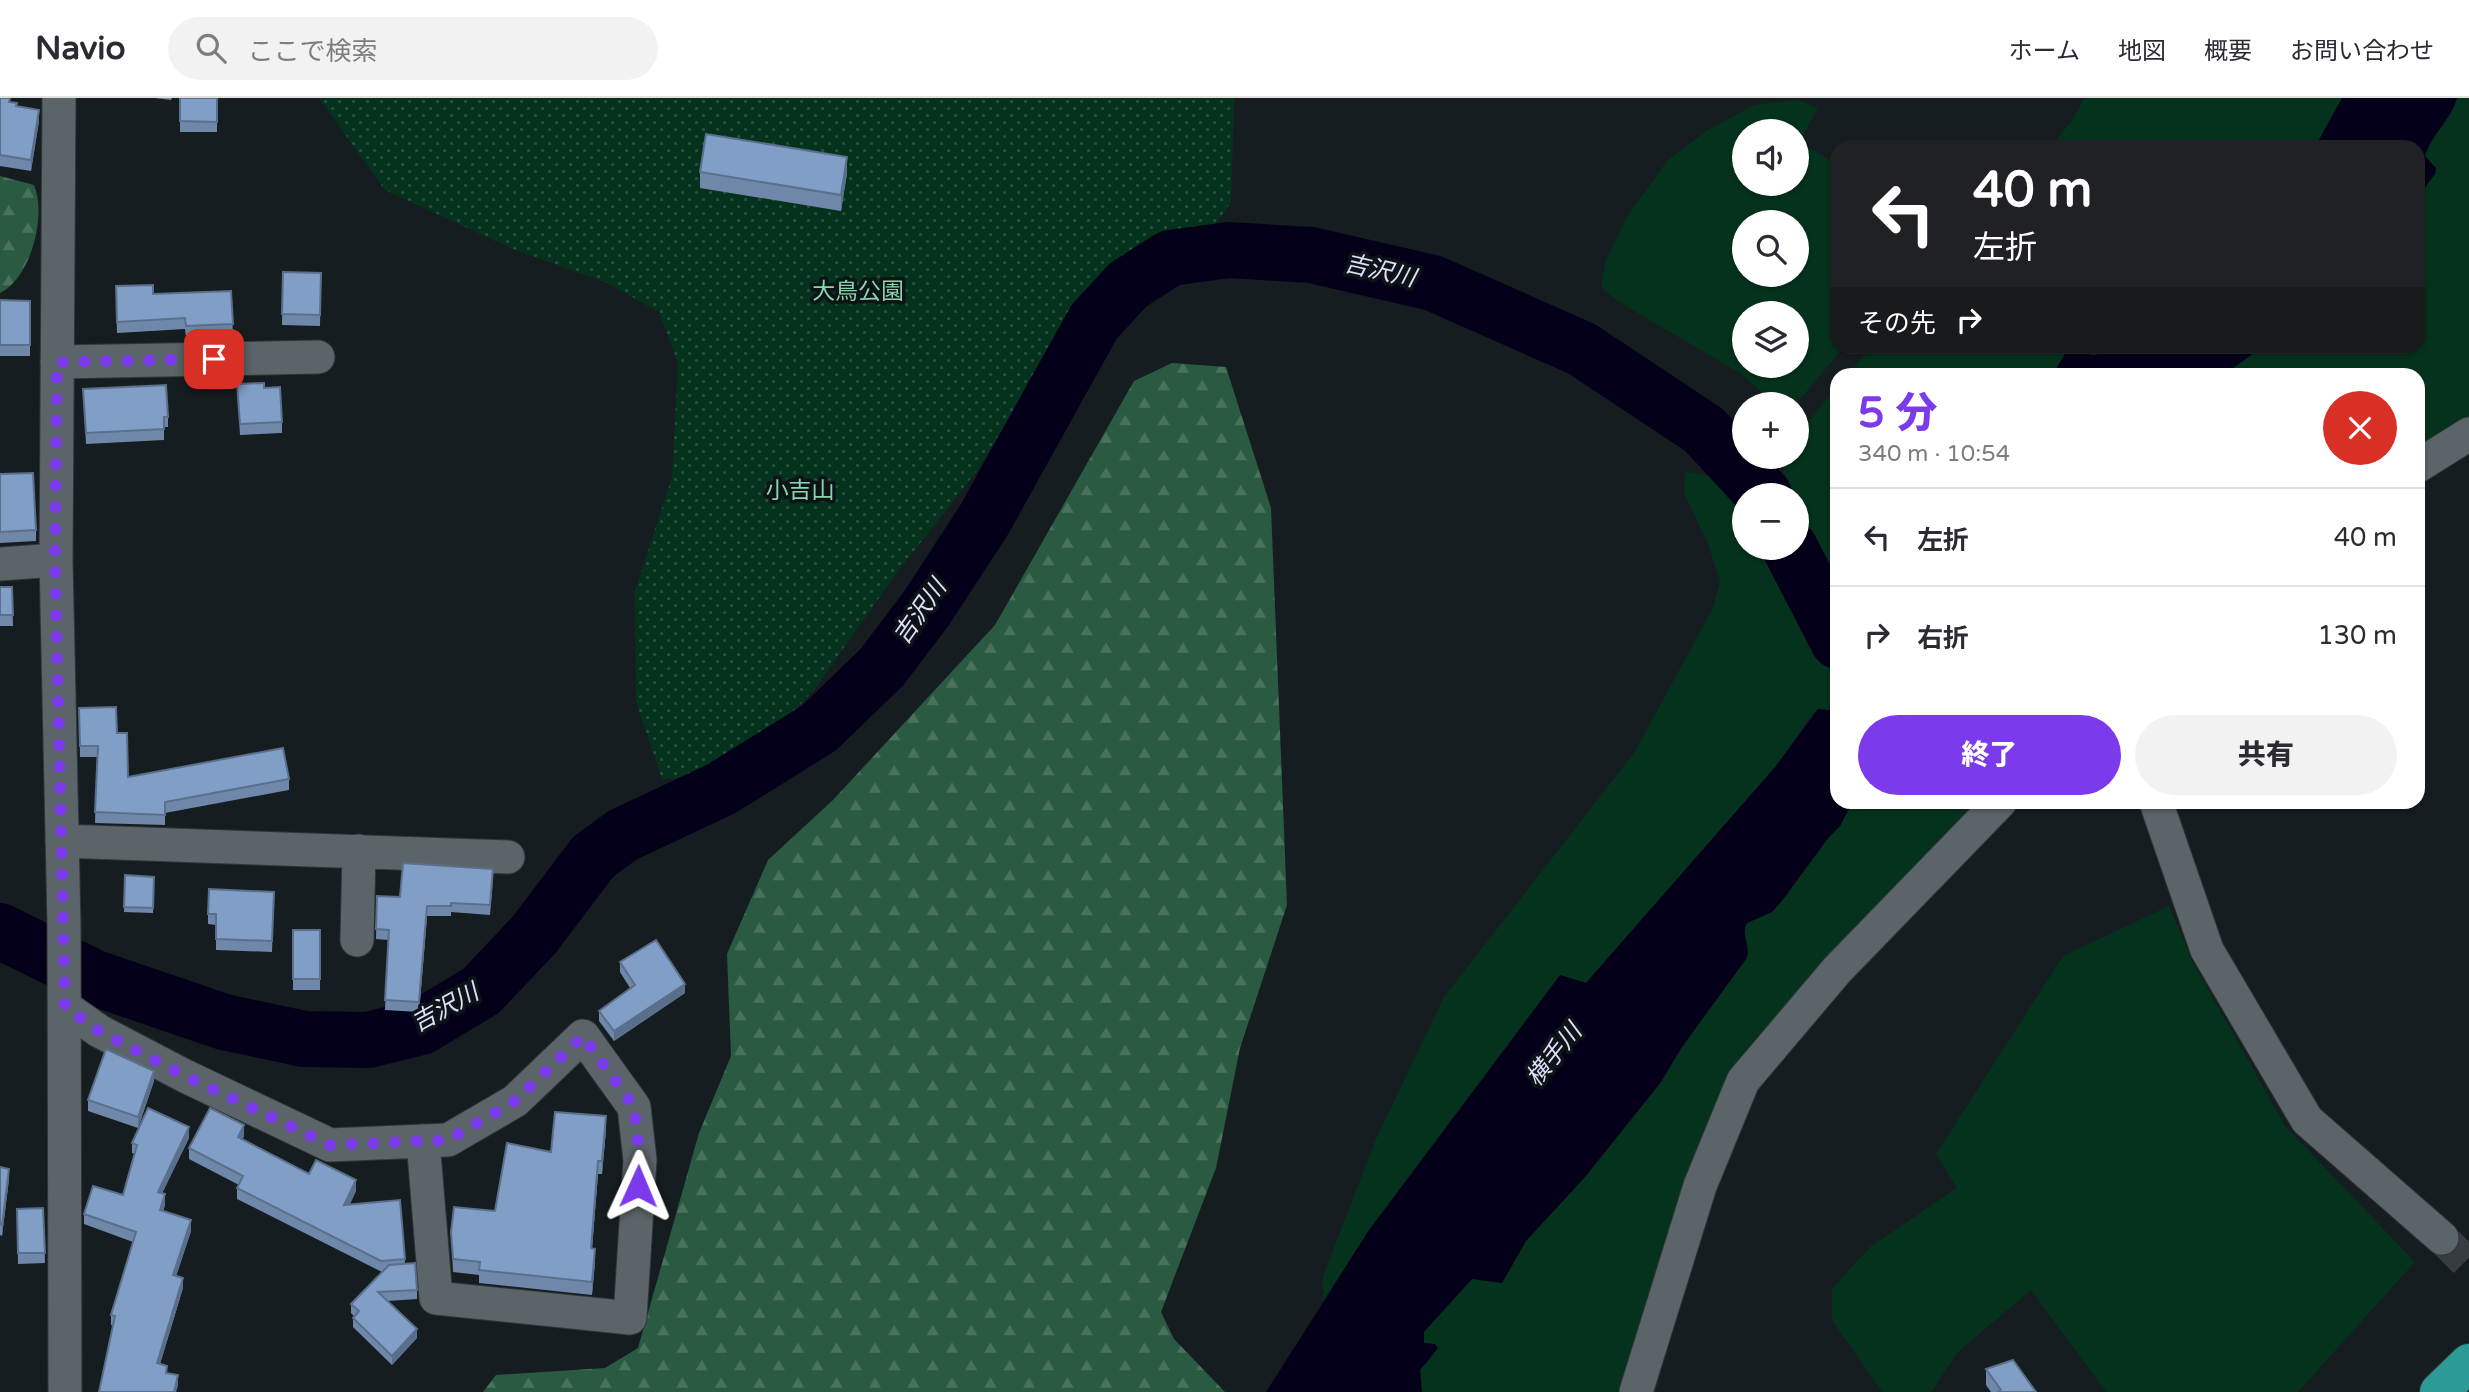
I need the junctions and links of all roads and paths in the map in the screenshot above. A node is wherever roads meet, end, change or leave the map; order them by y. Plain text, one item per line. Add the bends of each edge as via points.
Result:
1 (59, 98) edge
2 (318, 357) dead end
3 (57, 362) junction
4 (2469, 434) edge
5 (2425, 462) edge
6 (55, 560) junction
7 (0, 564) edge
8 (1993, 809) edge
9 (2158, 809) edge
10 (62, 841) junction
11 (359, 851) junction
12 (508, 857) dead end
13 (356, 940) dead end
14 (65, 1007) junction
15 (423, 1141) junction
16 (2442, 1238) tunnel mouth
17 (2469, 1363) edge
18 (65, 1392) edge
19 (1636, 1392) edge
20 (2439, 1392) edge

1 - 3 street
2 - 3 street
3 - 6 street
4 - 5 street
6 - 7 street
6 - 10 street
8 - 19 street via 1837,970 1743,1081 1700,1186
9 - 16 street via 2207,950 2307,1120
10 - 11 street
10 - 14 street
11 - 12 street
11 - 13 street
14 - 15 street via 99,1031 173,1070 330,1145
14 - 18 street
15 - 15 street via 448,1140 515,1101 583,1036 634,1107 640,1160 630,1318 436,1298
17 - 20 highway

